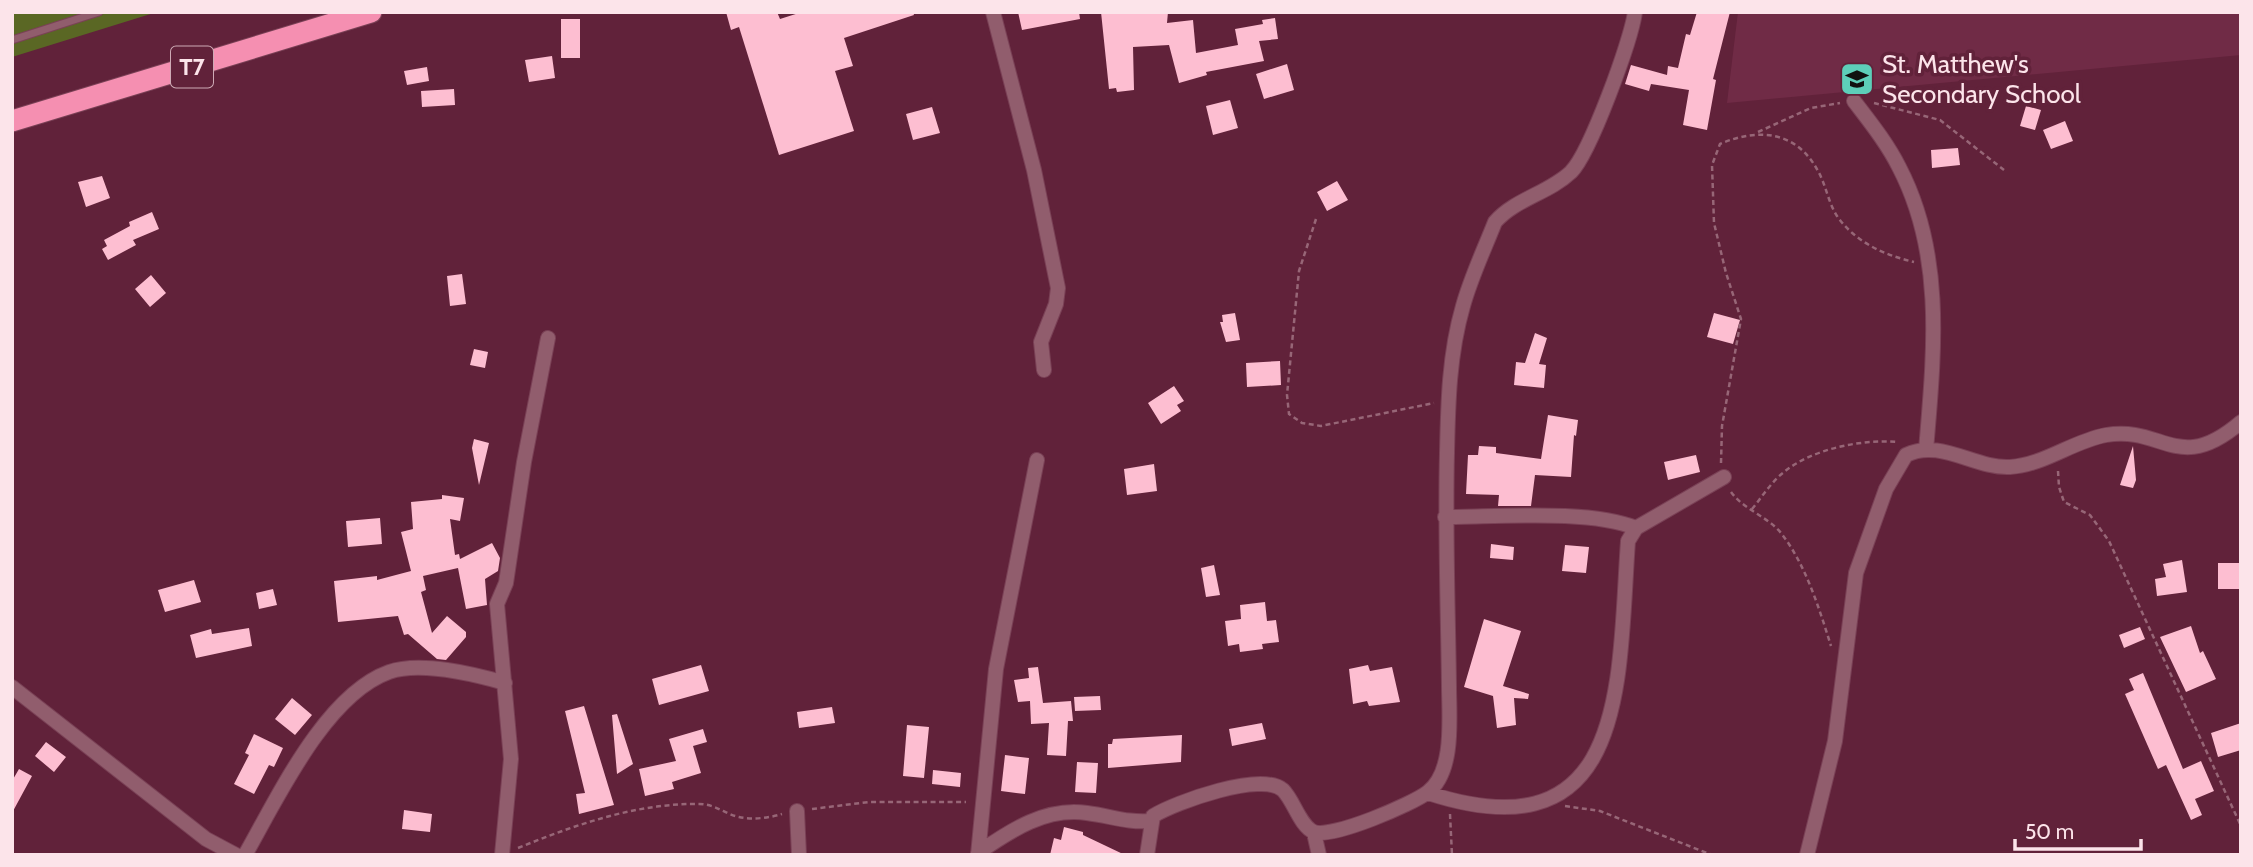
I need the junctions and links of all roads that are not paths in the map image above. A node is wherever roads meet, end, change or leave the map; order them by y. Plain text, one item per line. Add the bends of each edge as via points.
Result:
1 (99, 12) edge
2 (371, 12) edge
3 (993, 12) edge
4 (1635, 12) edge
5 (12, 40) edge
6 (1854, 101) dead end
7 (12, 121) edge
8 (548, 338) dead end
9 (1044, 370) dead end
10 (2241, 422) edge
11 (1926, 450) junction
12 (1037, 460) dead end
13 (1724, 477) road end
14 (1445, 517) junction
15 (1636, 528) junction
16 (505, 682) junction
17 (12, 687) edge
18 (1427, 793) junction
19 (797, 811) road end
20 (1152, 821) junction
21 (1314, 833) junction
22 (507, 853) edge
23 (978, 854) edge
24 (236, 855) edge
25 (245, 855) edge
26 (799, 855) edge
27 (1147, 855) edge
28 (1319, 855) edge
29 (1807, 855) edge

1 - 5 lane
2 - 7 highway, T7
3 - 9 street via 1034,170 1058,288 1041,342
4 - 14 street via 1624,59 1576,166 1495,222 1463,307 1448,401
6 - 11 street via 1900,167 1929,266 1935,317
8 - 16 street via 506,583 498,600
10 - 11 street via 2210,444 2173,447 2120,433 2102,435 2009,467
11 - 29 street via 1901,460 1856,573 1835,741
12 - 23 street via 996,669
13 - 15 street
14 - 15 street via 1592,519
14 - 18 street via 1447,747 1439,780
15 - 18 street via 1628,541 1614,709 1603,743 1585,773 1538,803 1512,809 1485,808
16 - 22 street via 511,759
16 - 25 street via 458,670 428,669 390,672 366,685 332,715 308,745
17 - 24 street via 206,839
18 - 21 street via 1349,827
19 - 26 street
20 - 21 street via 1156,814 1185,801 1262,782 1285,792
20 - 23 street via 1130,823 1062,811 1024,825
20 - 27 street
21 - 28 street

